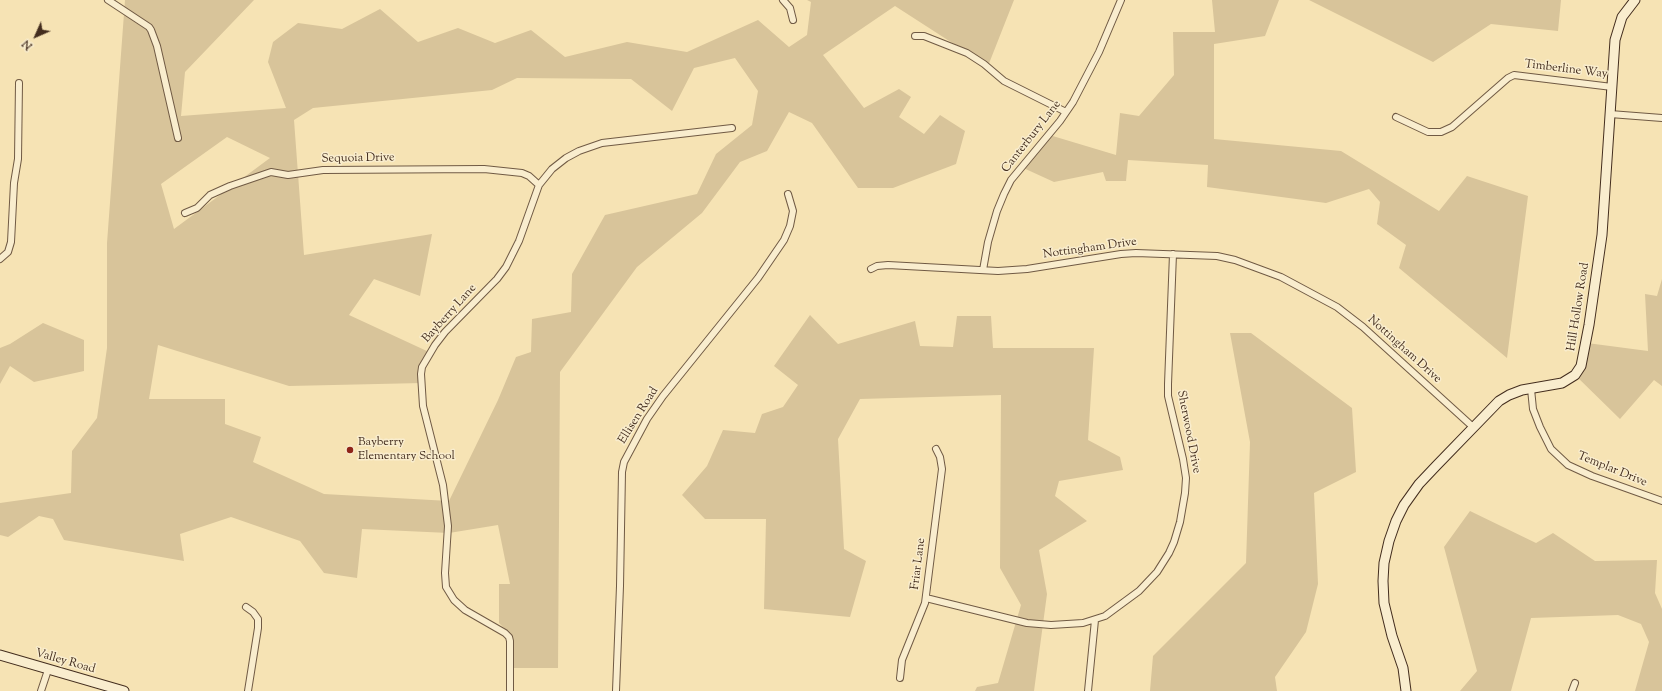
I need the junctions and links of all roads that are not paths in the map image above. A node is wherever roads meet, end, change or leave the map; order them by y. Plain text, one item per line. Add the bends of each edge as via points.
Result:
1 (108, 0) edge
2 (783, 0) edge
3 (1121, 0) edge
4 (1635, 0) edge
5 (793, 20) dead end
6 (915, 36) dead end
7 (19, 82) dead end
8 (1612, 87) junction
9 (1066, 112) junction
10 (1610, 114) junction
11 (1396, 117) dead end
12 (1662, 118) edge
13 (732, 128) dead end
14 (178, 138) dead end
15 (539, 185) junction
16 (788, 194) dead end
17 (185, 213) dead end
18 (1173, 254) junction
19 (0, 259) edge
20 (871, 269) dead end
21 (983, 270) junction
22 (1531, 389) junction
23 (1473, 427) junction
24 (936, 449) dead end
25 (1662, 501) edge
26 (926, 598) junction
27 (246, 607) dead end
28 (1095, 620) junction
29 (0, 655) edge
30 (48, 670) junction
31 (900, 678) dead end
32 (1575, 683) dead end
33 (41, 691) edge
34 (124, 691) edge
35 (248, 691) edge
36 (510, 691) edge
37 (616, 691) edge
38 (1088, 691) edge
39 (1406, 691) edge
40 (1572, 691) edge

1 - 14 street via 151,30
2 - 5 street via 790,8
3 - 9 street, Canterbury Lane via 1099,52
4 - 8 street, Hill Hollow Road via 1619,24 1615,40
6 - 9 street via 924,36 967,53 1004,81
7 - 19 street via 18,159 14,182 12,242 8,252
8 - 10 street, Hill Hollow Road
8 - 11 street, Timberline Way via 1514,75 1452,127 1441,132 1428,132
9 - 21 street, Canterbury Lane via 1016,174 1004,194 988,242
10 - 12 street
10 - 22 street, Hill Hollow Road via 1602,235 1581,366 1575,375 1562,383
13 - 15 street, Bayberry Lane via 620,140 592,146 566,158 552,169
15 - 17 street, Sequoia Drive via 522,173 484,169 323,170 288,175 271,172 210,195 197,208
15 - 36 street, Bayberry Lane via 519,241 506,268 434,345 425,360 421,374 423,406 443,485 448,526 446,587 454,600 465,610 508,637
16 - 37 street, Ellisen Road via 793,212 784,240 758,278 663,396 647,419 624,462
18 - 21 street, Nottingham Drive via 1121,254 1027,270
18 - 23 street, Nottingham Drive via 1217,256 1235,260 1281,277 1331,304 1363,327
18 - 28 street, Sherwood Drive via 1168,396 1178,432 1186,478 1180,522 1169,553 1157,572 1127,600
20 - 21 street, Nottingham Drive via 888,265
22 - 23 street, Hill Hollow Road via 1509,395 1499,401
22 - 25 street, Templar Drive via 1533,410 1540,427 1552,449 1568,464 1592,476
23 - 39 street, Hill Hollow Road via 1404,505 1389,541 1383,581 1384,603 1403,668
24 - 26 street, Friar Lane via 942,468
26 - 28 street, Sherwood Drive via 1027,623 1051,625
26 - 31 street, Friar Lane via 902,660
27 - 35 street via 258,619
28 - 38 street
29 - 30 street, Valley Road
30 - 33 street
30 - 34 street, Valley Road
32 - 40 street

